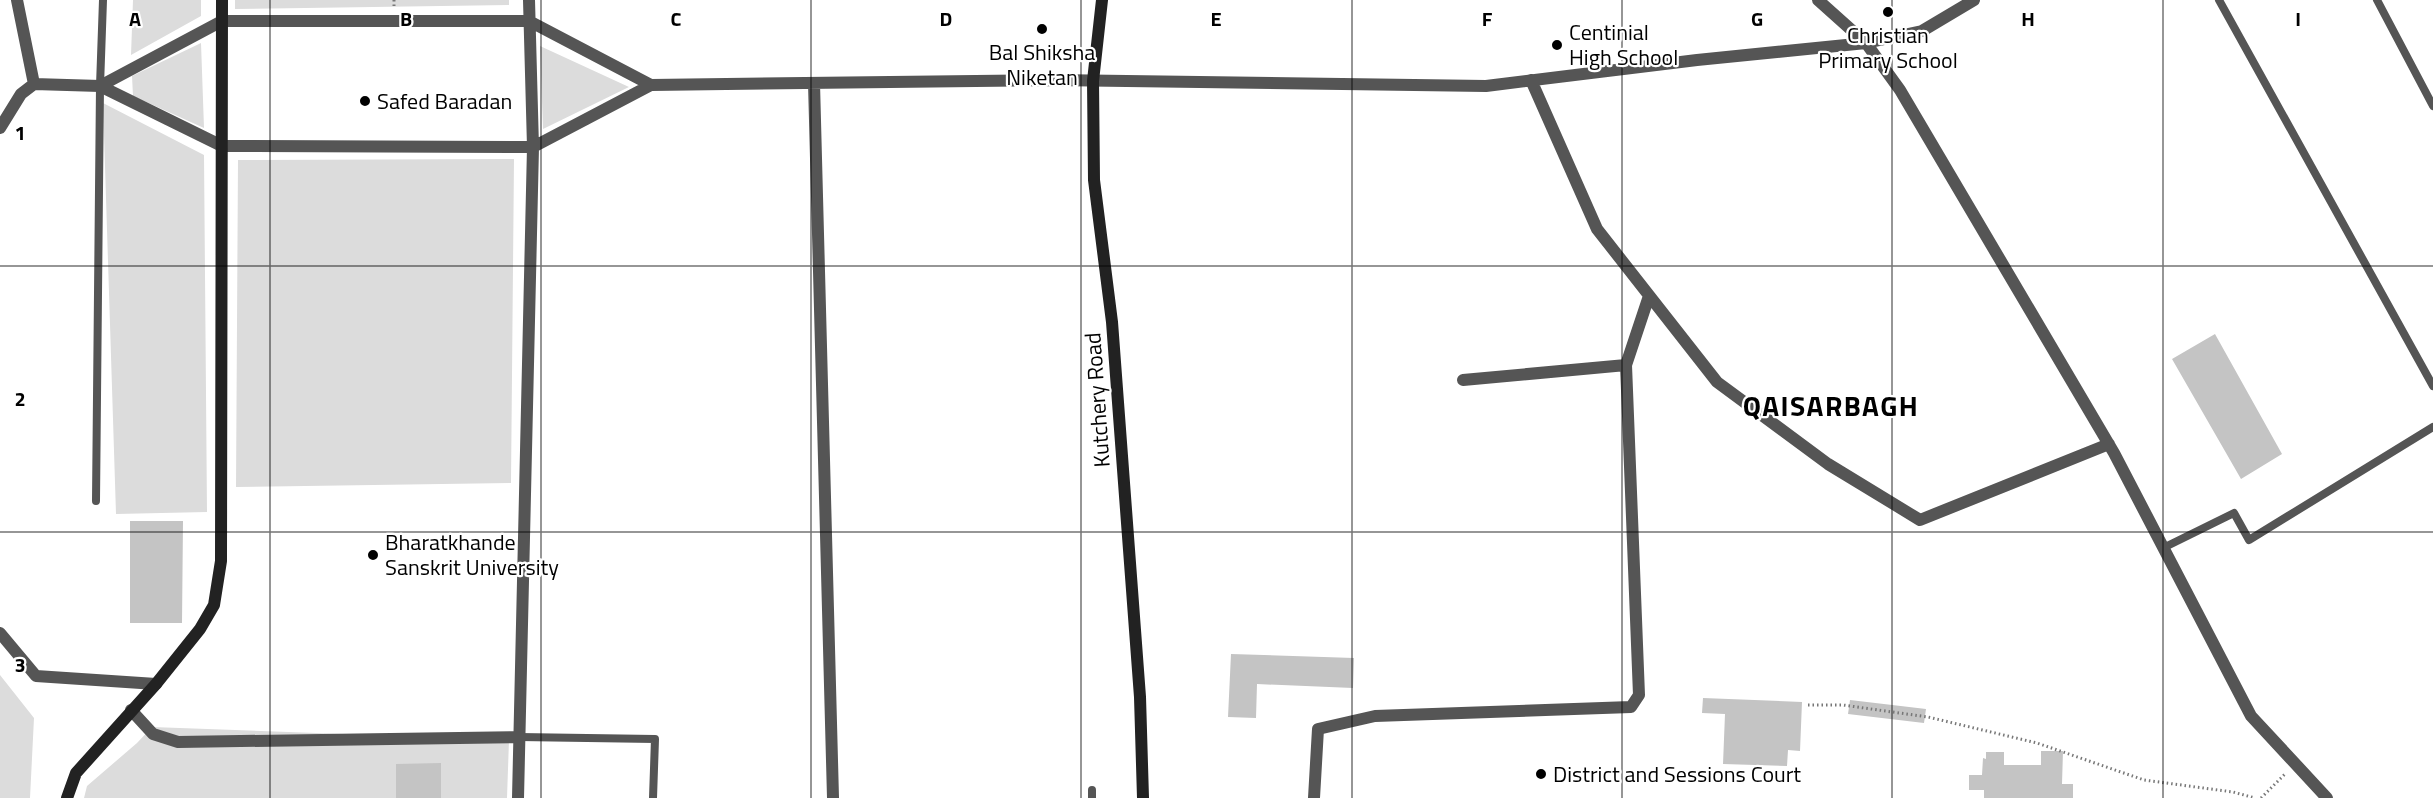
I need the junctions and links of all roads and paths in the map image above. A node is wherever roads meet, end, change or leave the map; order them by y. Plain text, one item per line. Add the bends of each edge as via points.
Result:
1 (17, 0) edge
2 (103, 0) edge
3 (222, 0) edge
4 (394, 0) edge
5 (529, 0) edge
6 (1102, 0) edge
7 (1818, 0) edge
8 (1974, 0) edge
9 (2219, 0) edge
10 (2377, 0) edge
11 (394, 7) dead end
12 (222, 21) junction
13 (529, 21) junction
14 (1866, 43) junction
15 (1531, 80) junction
16 (1094, 81) junction
17 (814, 83) junction
18 (33, 84) junction
19 (651, 84) junction
20 (100, 86) junction
21 (2433, 106) edge
22 (0, 128) edge
23 (222, 146) junction
24 (532, 147) junction
25 (1649, 296) junction
26 (1626, 365) junction
27 (1463, 381) dead end
28 (2433, 386) edge
29 (2433, 427) edge
30 (2109, 444) junction
31 (96, 501) dead end
32 (2163, 548) junction
33 (0, 633) edge
34 (156, 684) junction
35 (1808, 705) dead end
36 (131, 710) junction
37 (519, 737) junction
38 (2295, 764) junction
39 (67, 798) edge
40 (518, 798) edge
41 (653, 798) edge
42 (833, 798) edge
43 (1143, 798) edge
44 (1314, 798) edge
45 (2255, 798) edge
46 (2261, 798) edge
47 (2327, 798) edge

1 - 18 street
2 - 20 lane
3 - 12 street
4 - 11 path
5 - 13 street
6 - 16 street, Kutchery Road
7 - 14 street
8 - 14 street via 1922,31
9 - 28 lane
10 - 21 lane
12 - 13 street
12 - 20 street
12 - 23 street
13 - 19 street
13 - 24 street
14 - 15 street
14 - 30 street via 1900,90
15 - 16 street via 1486,86
15 - 25 street via 1597,229
16 - 17 street
16 - 43 street, Kutchery Road via 1094,180 1112,322 1140,697
17 - 19 street
17 - 42 street
18 - 20 street
18 - 22 street via 21,94
19 - 24 street
20 - 23 street
20 - 31 lane
23 - 24 street
23 - 34 street via 221,561 214,605
24 - 37 street
25 - 26 street
25 - 30 street via 1717,382 1828,464 1920,520
26 - 27 street
26 - 44 street via 1639,695 1631,707 1375,716 1318,729
29 - 32 lane via 2249,540 2234,513
30 - 32 street
32 - 38 street via 2251,716
33 - 34 street via 36,676
34 - 36 street
35 - 45 path via 1843,705 1928,717 2037,743 2144,780
36 - 37 street via 153,734 178,742
36 - 39 street via 76,773
37 - 40 street
37 - 41 lane via 655,739
38 - 46 path
38 - 47 street

